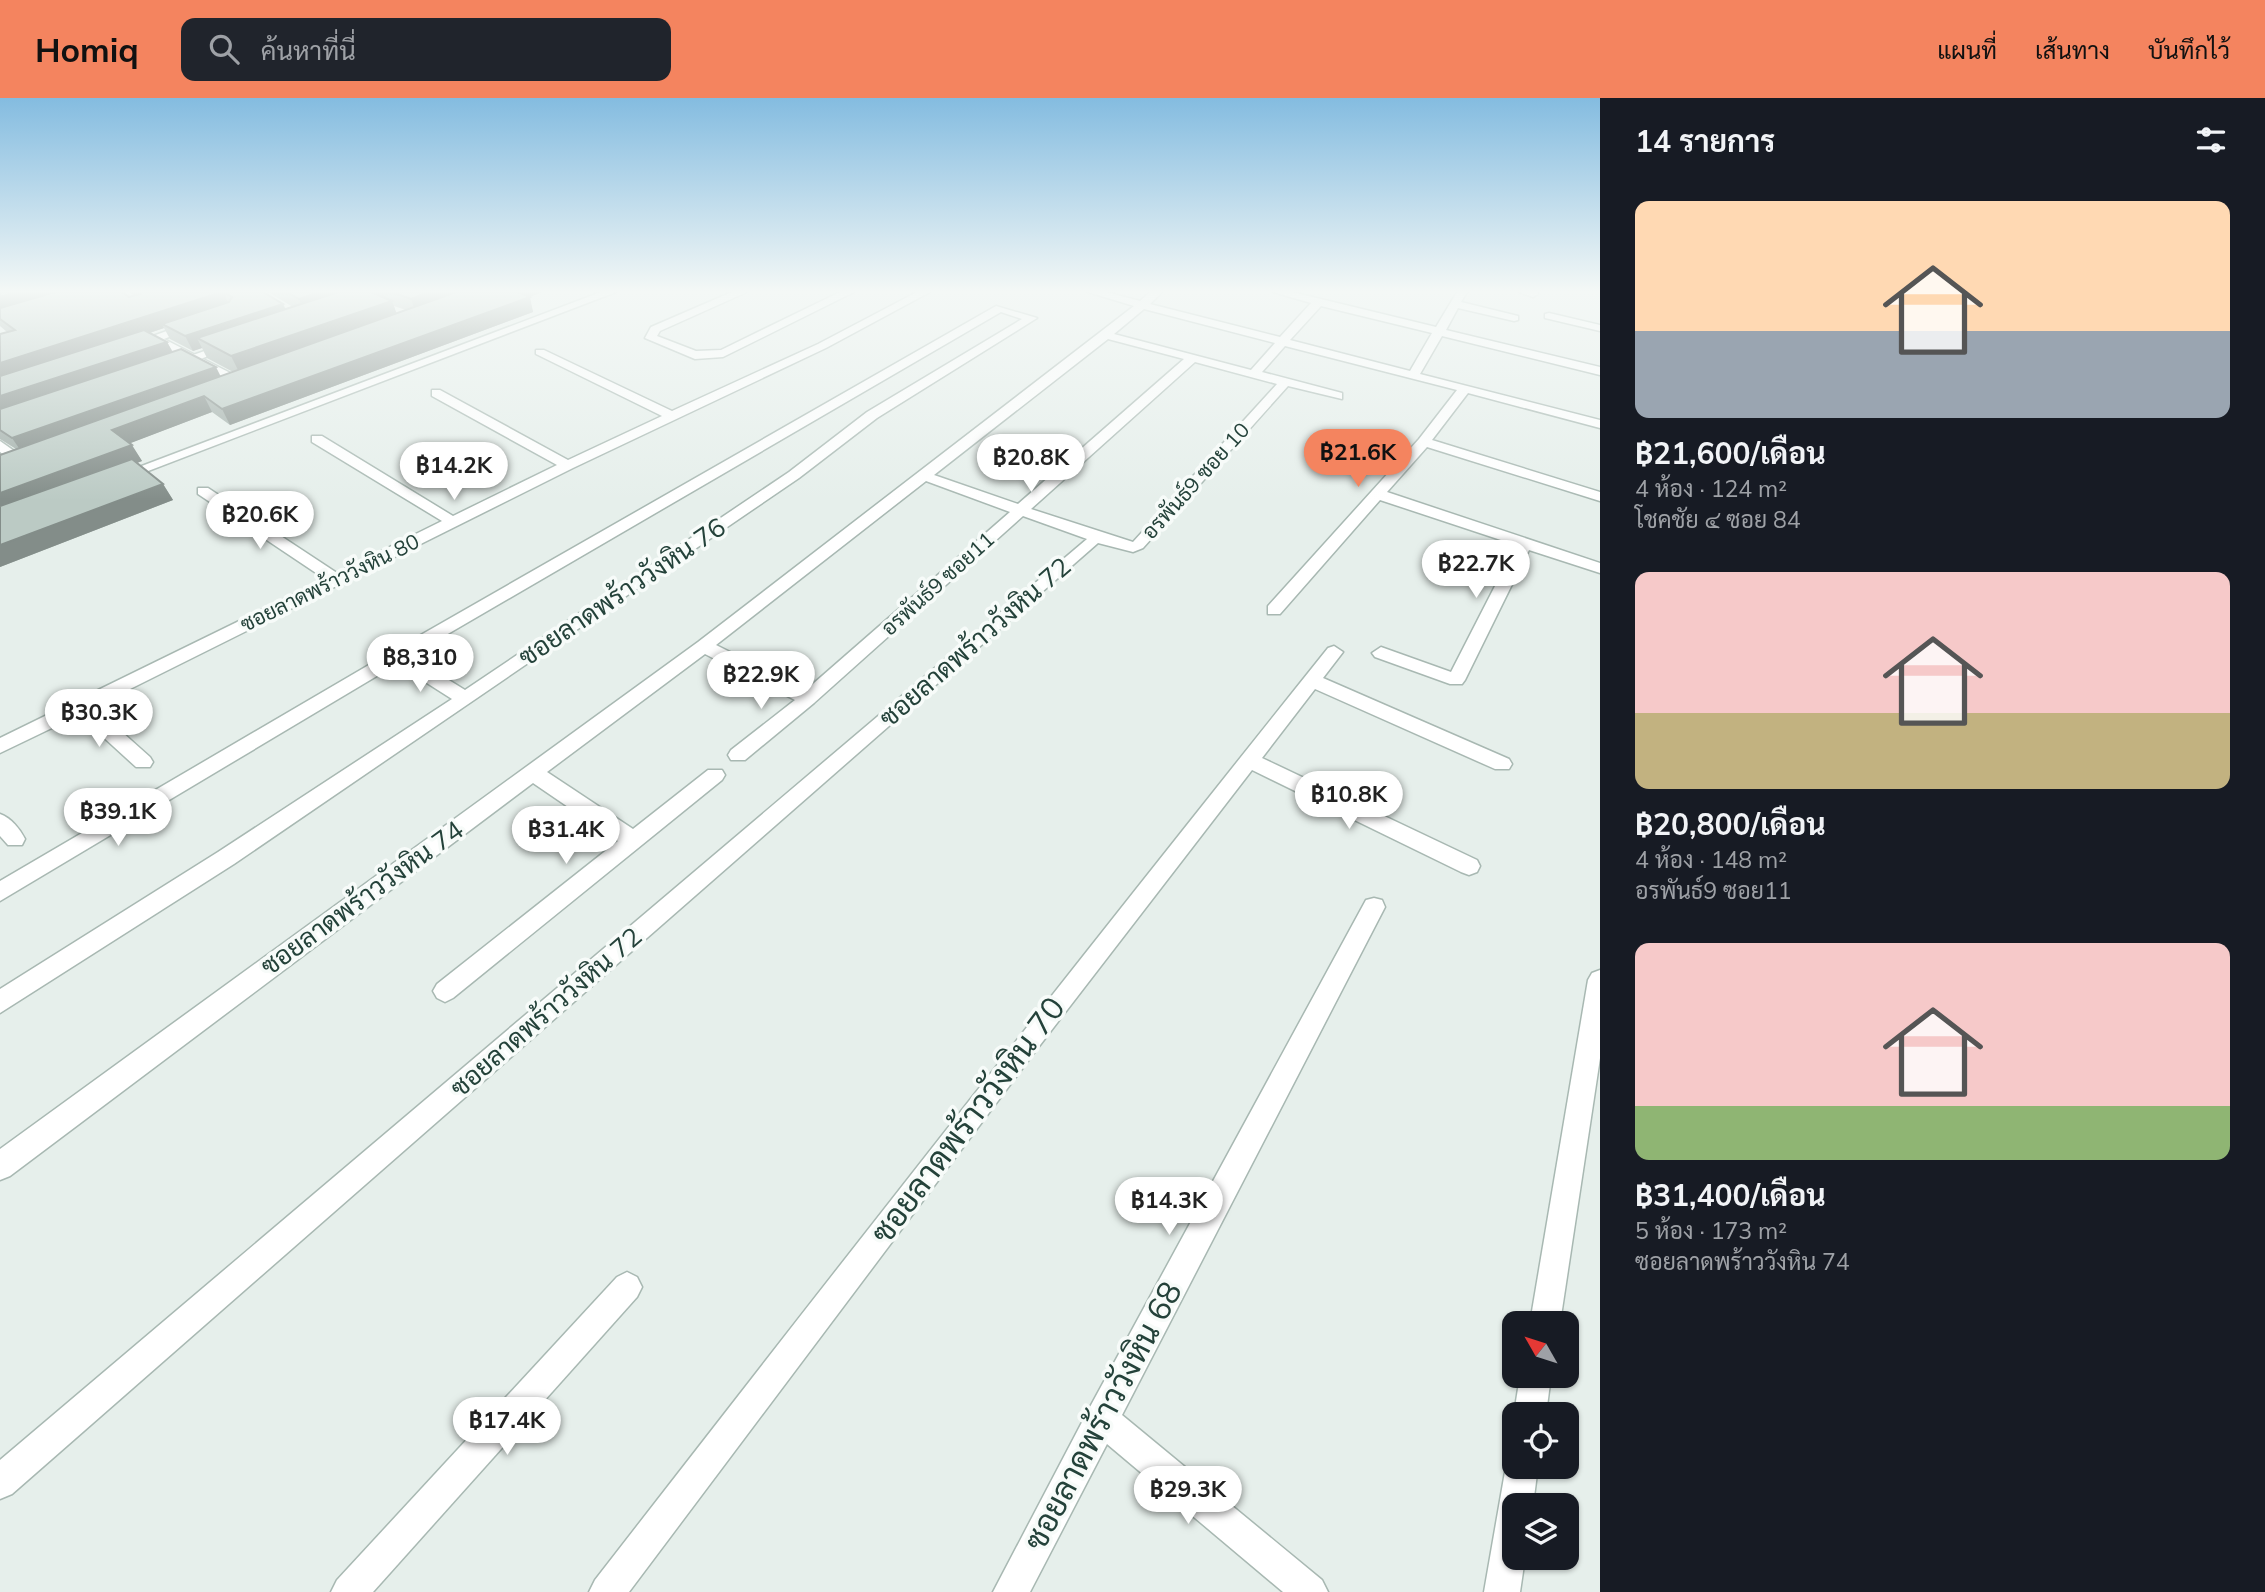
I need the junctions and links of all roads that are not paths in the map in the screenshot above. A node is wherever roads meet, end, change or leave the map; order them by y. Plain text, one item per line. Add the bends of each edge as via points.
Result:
1 (180, 362) edge
2 (201, 362) edge
3 (429, 362) edge
4 (560, 362) edge
5 (788, 362) edge
6 (904, 362) edge
7 (959, 362) edge
8 (1071, 362) edge
9 (1188, 362) edge
10 (1206, 362) edge
11 (1265, 362) edge
12 (1384, 362) edge
13 (1422, 362) edge
14 (1564, 362) edge
15 (154, 370) edge
16 (1417, 370) junction
17 (1600, 371) edge
18 (1254, 374) junction
19 (1285, 382) junction
20 (226, 387) edge
21 (1466, 387) junction
22 (436, 393) dead end
23 (1338, 396) dead end
24 (833, 401) junction
25 (872, 415) junction
26 (671, 416) junction
27 (1600, 424) edge
28 (317, 439) dead end
29 (1424, 442) junction
30 (0, 445) edge
31 (22, 462) edge
32 (568, 465) junction
33 (922, 475) junction
34 (100, 484) edge
35 (203, 491) dead end
36 (1377, 494) junction
37 (1600, 497) edge
38 (1021, 510) junction
39 (453, 522) junction
40 (1091, 542) dead end
41 (1525, 543) junction
42 (1600, 568) edge
43 (338, 580) junction
44 (1274, 610) dead end
45 (704, 646) junction
46 (1334, 652) dead end
47 (1381, 653) dead end
48 (397, 656) junction
49 (1311, 680) junction
50 (464, 698) junction
51 (808, 699) junction
52 (80, 706) junction
53 (0, 746) edge
54 (738, 755) dead end
55 (1247, 759) junction
56 (143, 762) dead end
57 (1502, 764) dead end
58 (533, 772) junction
59 (715, 775) dead end
60 (0, 822) edge
61 (15, 839) dead end
62 (634, 839) junction
63 (1469, 866) dead end
64 (0, 892) edge
65 (1374, 907) dead end
66 (1600, 979) edge
67 (445, 991) dead end
68 (0, 1002) edge
69 (0, 1166) edge
70 (626, 1287) dead end
71 (1547, 1311) edge
72 (1101, 1418) junction
73 (0, 1482) edge
74 (1506, 1570) edge
75 (349, 1592) edge
76 (607, 1592) edge
77 (1011, 1592) edge
78 (1310, 1592) edge
79 (1502, 1592) edge

1 - 15 street
2 - 20 street via 245,380
3 - 34 street
4 - 26 street
5 - 26 street, ซอยลาดพร้าววังหิน 80
6 - 24 street, ซอยลาดพร้าววังหิน 76
7 - 25 street, ซอยลาดพร้าววังหิน 76
8 - 33 street, ซอยลาดพร้าววังหิน 74
9 - 38 street, อรพันธ์9 ซอย11
10 - 18 street
11 - 18 street
12 - 16 street
13 - 16 street
14 - 17 street
16 - 21 street
18 - 19 street
19 - 23 street
19 - 38 street, อรพันธ์9 ซอย 10 via 1138,545
21 - 27 street
21 - 29 street
22 - 32 street
24 - 25 street
24 - 48 street, ซอยลาดพร้าววังหิน 76
25 - 50 street, ซอยลาดพร้าววังหิน 76 via 794,475
26 - 32 street, ซอยลาดพร้าววังหิน 80
28 - 39 street
29 - 36 street
29 - 37 street
30 - 31 street
32 - 39 street, ซอยลาดพร้าววังหิน 80
33 - 38 street
33 - 45 street, ซอยลาดพร้าววังหิน 74
35 - 43 street
36 - 41 street
36 - 44 street
38 - 51 street, อรพันธ์9 ซอย11
39 - 43 street, ซอยลาดพร้าววังหิน 80
40 - 73 street, ซอยลาดพร้าววังหิน 72
41 - 42 street
41 - 47 street via 1456,680
43 - 52 street, ซอยลาดพร้าววังหิน 80
45 - 51 street
45 - 58 street, ซอยลาดพร้าววังหิน 74
46 - 49 street, ซอยลาดพร้าววังหิน 70
48 - 50 street
48 - 64 street, ซอยลาดพร้าววังหิน 76
49 - 55 street, ซอยลาดพร้าววังหิน 70
49 - 57 street
50 - 68 street, ซอยลาดพร้าววังหิน 76
51 - 54 street, อรพันธ์9 ซอย11
52 - 53 street, ซอยลาดพร้าววังหิน 80
52 - 56 street
55 - 63 street
55 - 76 street, ซอยลาดพร้าววังหิน 70
58 - 62 street
58 - 69 street, ซอยลาดพร้าววังหิน 74
59 - 62 street
60 - 61 street
62 - 67 street
65 - 72 street, ซอยลาดพร้าววังหิน 68
66 - 71 street
70 - 75 street
72 - 77 street, ซอยลาดพร้าววังหิน 68
72 - 78 street
74 - 79 street

